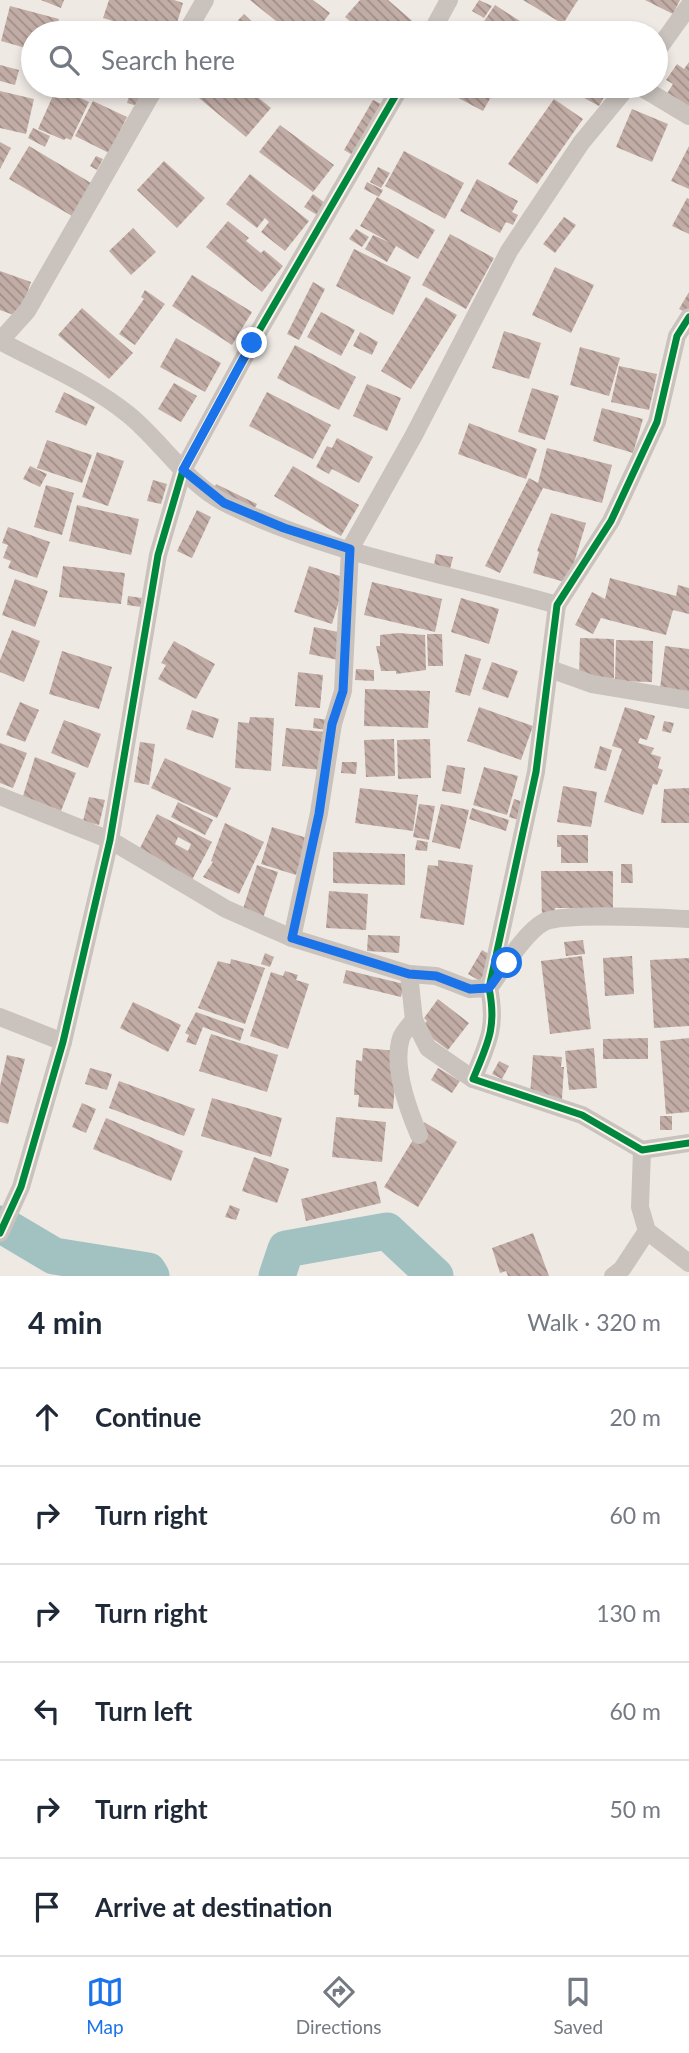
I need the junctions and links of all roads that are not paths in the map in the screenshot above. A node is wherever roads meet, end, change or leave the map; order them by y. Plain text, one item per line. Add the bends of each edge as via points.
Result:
1 (205, 0) edge
2 (449, 0) edge
3 (689, 6) edge
4 (193, 21) edge
5 (438, 21) edge
6 (668, 35) edge
7 (149, 98) edge
8 (394, 98) edge
9 (618, 98) edge
10 (659, 98) edge
11 (689, 116) edge
12 (689, 317) edge
13 (0, 341) edge
14 (183, 470) junction
15 (350, 549) junction
16 (557, 605) junction
17 (550, 669) junction
18 (689, 700) edge
19 (0, 796) edge
20 (110, 840) junction
21 (689, 919) edge
22 (292, 938) junction
23 (409, 974) junction
24 (489, 988) junction
25 (0, 1017) edge
26 (414, 1020) junction
27 (63, 1042) junction
28 (473, 1079) junction
29 (419, 1135) dead end
30 (689, 1143) edge
31 (642, 1150) junction
32 (1, 1230) edge
33 (647, 1230) junction
34 (689, 1263) edge
35 (613, 1276) edge

1 - 4 street
2 - 5 street
3 - 6 street
7 - 13 street via 27,311
8 - 14 street
9 - 15 street via 581,143 509,251
10 - 11 street
12 - 16 street via 677,336 657,422 611,521
13 - 14 street via 96,392 129,416
14 - 15 street via 224,503
14 - 20 street via 158,555
15 - 16 street
15 - 22 street via 343,691 332,724 319,814
16 - 17 street
17 - 18 street via 592,684
17 - 24 street via 536,772
19 - 20 street
20 - 22 street via 226,909
20 - 27 street
21 - 24 street via 579,917 544,922
22 - 23 street
23 - 24 street via 436,976 470,989
23 - 26 street
24 - 28 street via 494,1015
25 - 27 street
26 - 28 street via 428,1048
26 - 29 street via 401,1038 400,1075
27 - 32 street via 21,1187
28 - 31 street via 582,1115
30 - 31 street
31 - 33 street via 640,1207
33 - 34 street
33 - 35 street

